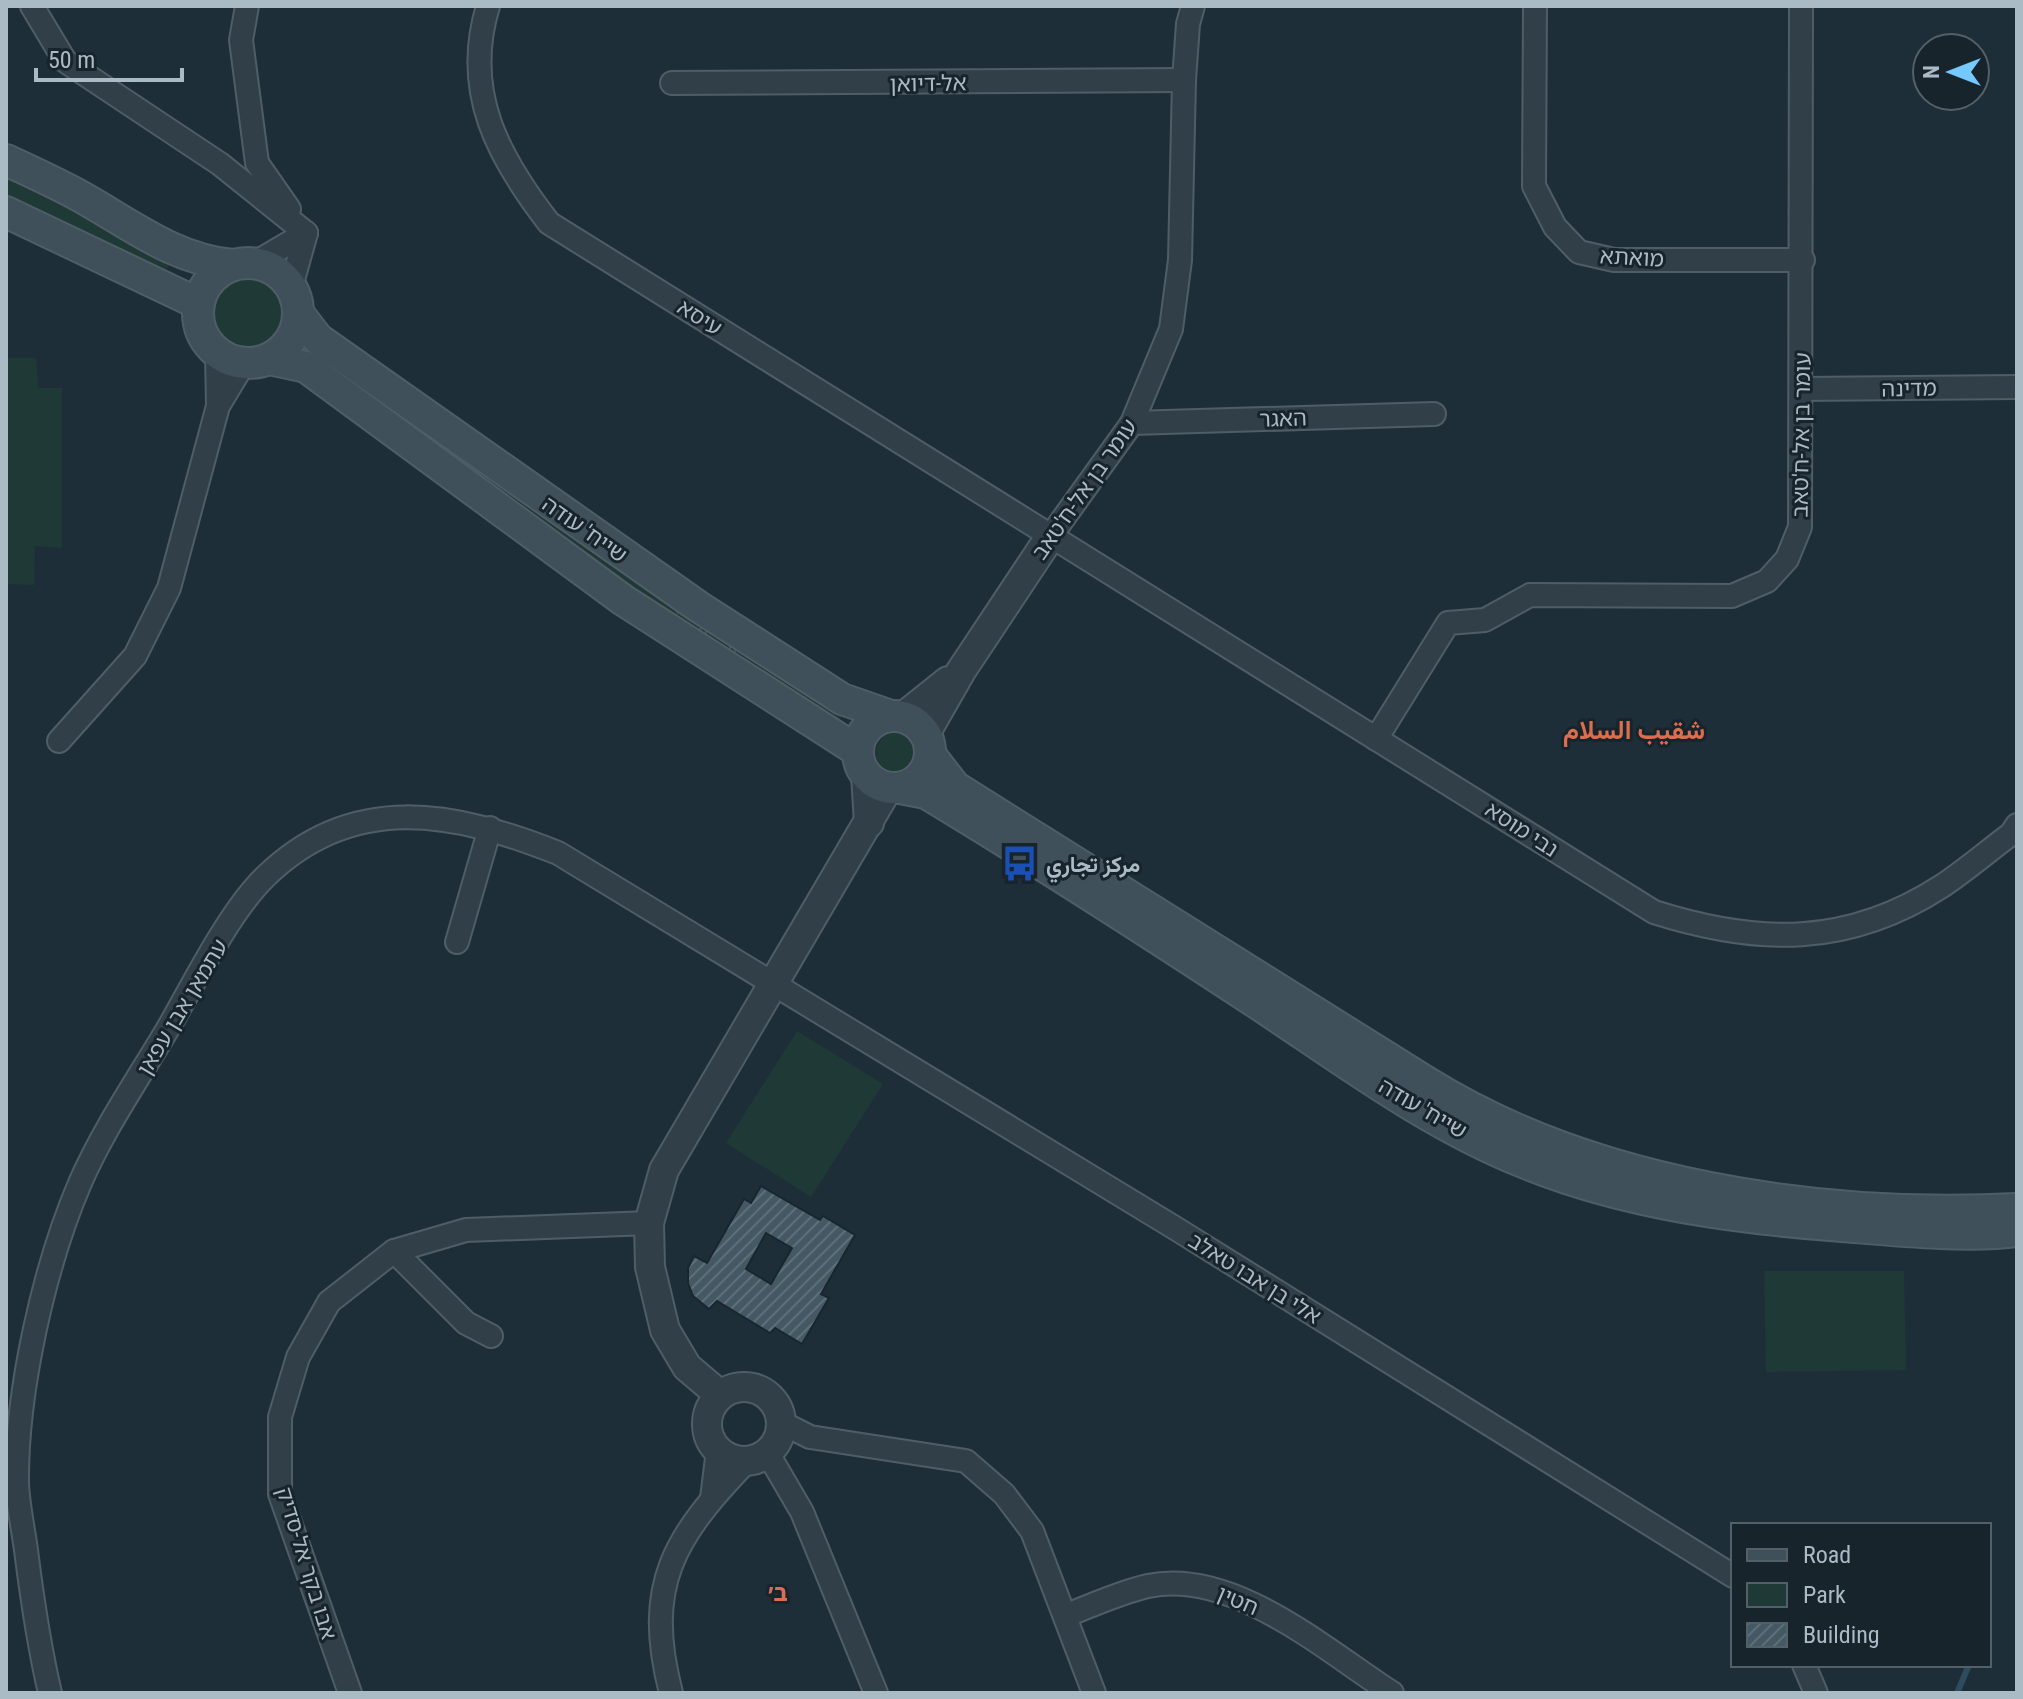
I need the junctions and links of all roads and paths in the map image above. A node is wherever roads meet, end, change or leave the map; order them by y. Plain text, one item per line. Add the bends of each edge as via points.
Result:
1 (32, 6) edge
2 (247, 6) edge
3 (488, 6) edge
4 (1193, 6) edge
5 (1535, 6) edge
6 (1801, 6) edge
7 (1184, 80) junction
8 (672, 83) dead end
9 (6, 160) edge
10 (6, 212) edge
11 (306, 233) junction
12 (1803, 260) junction
13 (244, 264) junction
14 (294, 300) junction
15 (199, 304) junction
16 (243, 358) junction
17 (2017, 387) edge
18 (1802, 389) junction
19 (1434, 414) dead end
20 (1132, 423) junction
21 (1050, 537) junction
22 (913, 731) junction
23 (1376, 739) junction
24 (59, 741) dead end
25 (878, 776) junction
26 (2017, 825) edge
27 (490, 828) junction
28 (457, 942) dead end
29 (774, 986) junction
30 (2017, 1209) edge
31 (649, 1223) junction
32 (2017, 1231) edge
33 (394, 1251) junction
34 (491, 1336) dead end
35 (720, 1395) junction
36 (768, 1445) junction
37 (718, 1450) junction
38 (712, 1498) junction
39 (1731, 1575) edge
40 (1067, 1615) junction
41 (1805, 1667) edge
42 (50, 1693) edge
43 (350, 1693) edge
44 (671, 1693) edge
45 (876, 1693) edge
46 (1094, 1693) edge
47 (1392, 1693) edge
48 (1816, 1693) edge

1 - 11 street via 65,61 220,164
2 - 11 street via 241,40 257,163
3 - 21 street, עיסא via 482,24 481,89 490,130 517,181 549,223
4 - 7 street, עומר בן אל-ח'טאב
5 - 12 street, מואתא via 1534,186 1555,227 1579,252 1614,260
6 - 12 street, עומר בן אל-ח'טאב
7 - 8 street, אל-דיואן
7 - 20 street, עומר בן אל-ח'טאב via 1180,260 1171,329
9 - 13 main road via 181,254 207,263
10 - 15 main road
11 - 13 street
11 - 14 street
12 - 18 street, עומר בן אל-ח'טאב
13 - 14 main road via 281,275
13 - 15 main road via 210,279
14 - 16 main road via 290,340
14 - 22 main road, שייח' עודה via 318,339 595,537 842,699
15 - 16 main road via 200,329
16 - 24 street via 218,406 165,596 135,656
16 - 25 main road, שייח' עודה via 306,367 623,600
17 - 18 street, מדינה
18 - 23 street, עומר בן אל-ח'טאב via 1800,527 1787,559 1767,581 1732,596 1530,595 1485,620 1448,623
19 - 20 street, האגר
20 - 21 street, עומר בן אל-ח'טאב
21 - 22 street, עומר בן אל-ח'טאב via 961,671
21 - 23 street, נבי מוסא
22 - 25 main road via 921,777
22 - 25 main road via 870,726 861,737
22 - 30 main road, שייח' עודה via 955,787 1496,1123 1619,1168 1729,1191 1900,1209
23 - 26 street, נבי מוסא via 1654,912 1723,931 1813,935 1871,921 1941,887
25 - 29 street via 870,824
25 - 32 main road, שייח' עודה via 926,793 1381,1084 1526,1164 1635,1198 1739,1216 1893,1230
27 - 28 street
27 - 29 street, עתמאן אבן עפאן via 558,853
27 - 42 street, עתמאן אבן עפאן via 410,815 364,821 327,832 272,871 216,948 81,1181 40,1309 17,1484
29 - 31 street via 664,1170
29 - 39 street, אלי בן אבו טאלב via 1175,1228
31 - 33 street, אבו בקר אל-סדיק via 466,1230
31 - 35 street via 650,1267 665,1330 687,1367
33 - 34 street via 466,1323
33 - 43 street, אבו בקר אל-סדיק via 329,1302 298,1357 280,1417 280,1494
35 - 36 street via 742,1386 773,1401
35 - 37 street via 707,1416
36 - 37 street via 728,1457
36 - 38 street
36 - 40 street via 810,1437 966,1461 1004,1494 1032,1531
36 - 45 street via 802,1512
37 - 38 street
38 - 44 street via 676,1551 662,1589 660,1650
40 - 46 street
40 - 47 street, חטין via 1150,1586 1204,1586 1254,1604
41 - 48 street

